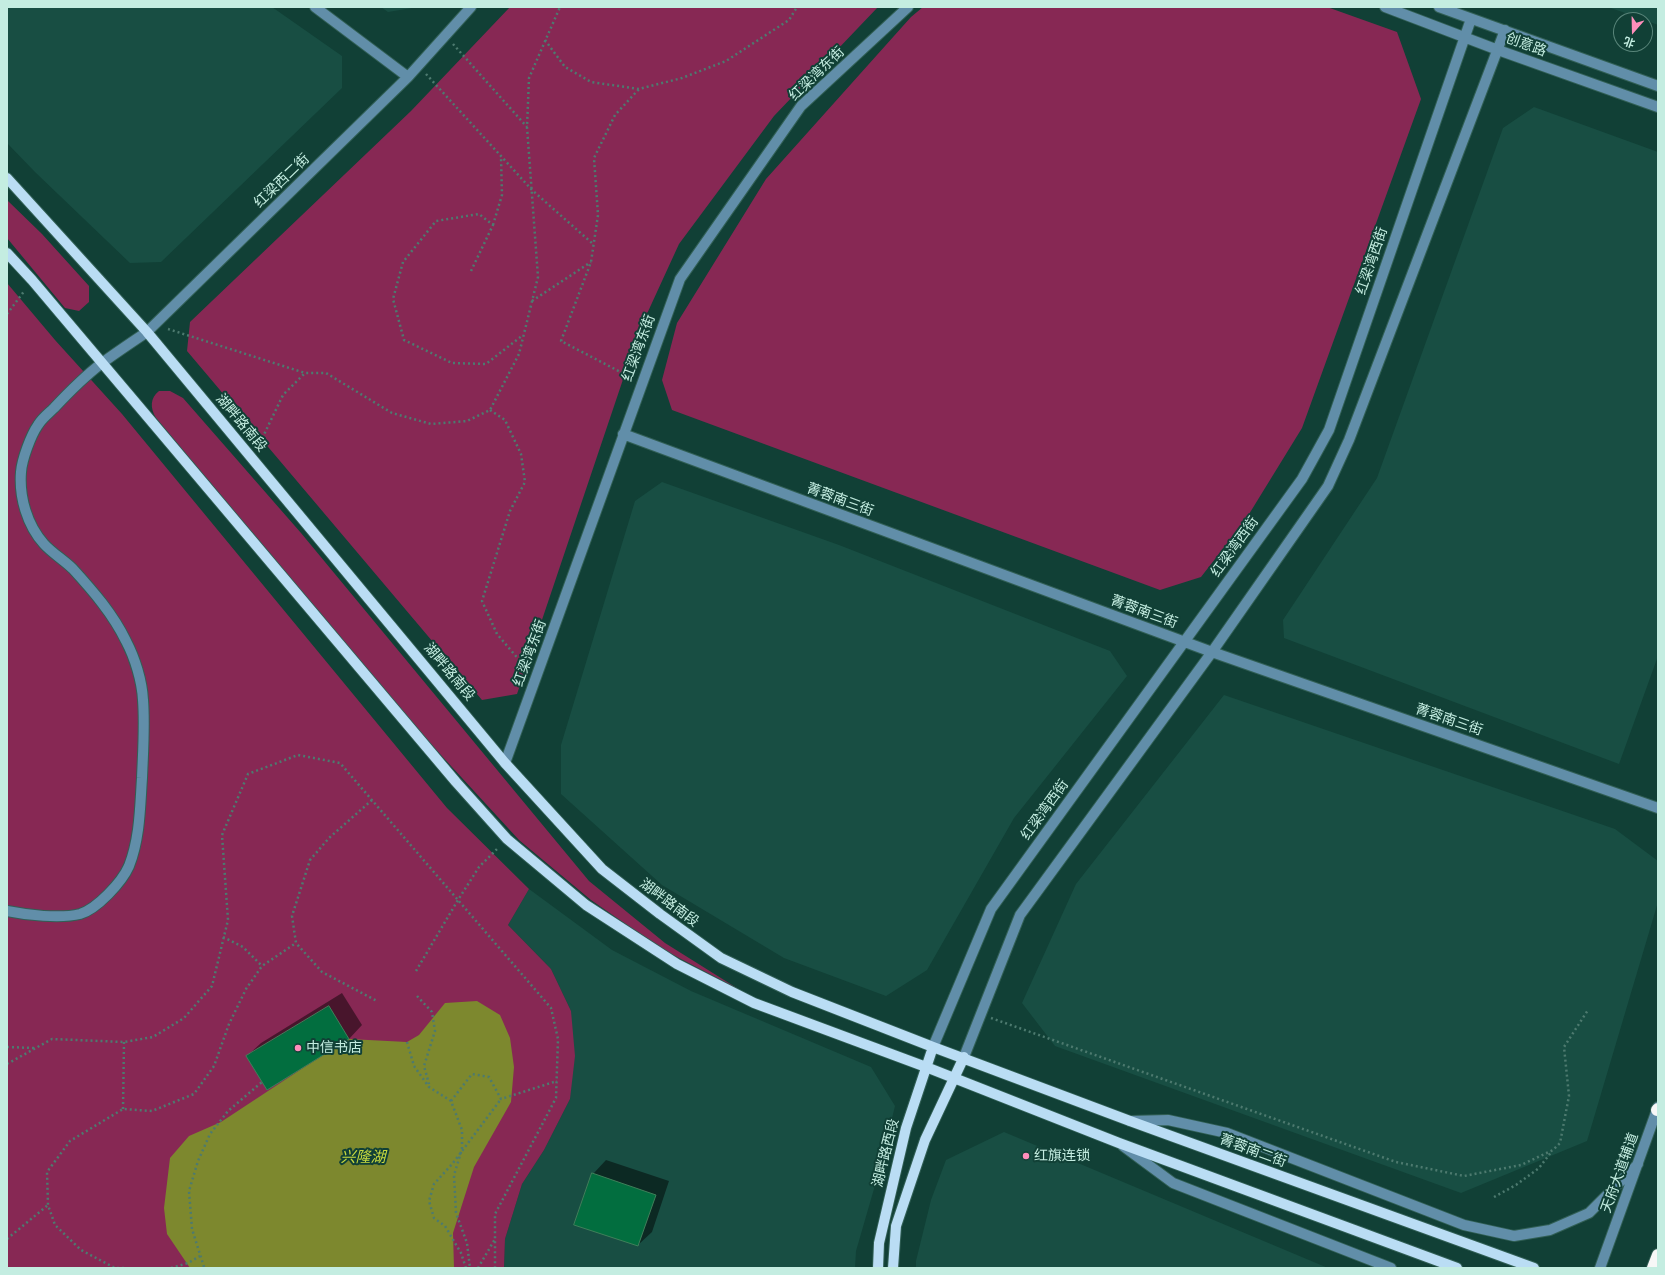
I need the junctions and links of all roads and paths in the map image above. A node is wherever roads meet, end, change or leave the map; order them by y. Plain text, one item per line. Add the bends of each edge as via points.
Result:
1 (315, 7) edge
2 (471, 7) edge
3 (560, 7) edge
4 (797, 7) edge
5 (908, 7) edge
6 (1385, 7) edge
7 (1439, 7) edge
8 (1471, 19) junction
9 (1505, 30) junction
10 (445, 36) junction
11 (1465, 36) junction
12 (545, 40) junction
13 (1498, 50) junction
14 (418, 65) junction
15 (408, 77) junction
16 (1658, 86) edge
17 (639, 89) junction
18 (1658, 107) edge
19 (527, 127) junction
20 (501, 156) junction
21 (7, 178) edge
22 (532, 190) junction
23 (492, 224) junction
24 (594, 245) junction
25 (7, 253) edge
26 (591, 262) junction
27 (471, 271) dead end
28 (32, 280) junction
29 (532, 301) junction
30 (7, 314) edge
31 (151, 328) junction
32 (524, 334) junction
33 (102, 363) junction
34 (304, 373) junction
35 (642, 383) junction
36 (490, 410) junction
37 (623, 434) junction
38 (253, 458) junction
39 (1184, 642) junction
40 (1212, 652) junction
41 (535, 679) junction
42 (505, 763) junction
43 (372, 800) junction
44 (1658, 808) edge
45 (507, 839) junction
46 (458, 900) junction
47 (7, 911) edge
48 (223, 937) junction
49 (296, 943) junction
50 (262, 966) junction
51 (416, 971) dead end
52 (417, 996) dead end
53 (377, 1001) dead end
54 (1588, 1010) dead end
55 (981, 1015) junction
56 (124, 1042) junction
57 (407, 1042) dead end
58 (7, 1047) edge
59 (933, 1047) junction
60 (35, 1048) junction
61 (964, 1057) junction
62 (7, 1064) edge
63 (926, 1067) junction
64 (954, 1078) junction
65 (557, 1080) junction
66 (262, 1082) dead end
67 (430, 1087) junction
68 (501, 1099) junction
69 (451, 1101) junction
70 (123, 1109) junction
71 (1658, 1109) edge
72 (1130, 1121) junction
73 (1119, 1143) junction
74 (462, 1149) junction
75 (1553, 1150) junction
76 (1638, 1164) junction
77 (1494, 1198) dead end
78 (48, 1205) junction
79 (495, 1238) junction
80 (7, 1239) edge
81 (200, 1256) junction
82 (204, 1267) edge
83 (124, 1268) edge
84 (171, 1268) edge
85 (468, 1268) edge
86 (478, 1268) edge
87 (495, 1268) edge
88 (878, 1268) edge
89 (893, 1268) edge
90 (1391, 1268) edge
91 (1457, 1268) edge
92 (1534, 1268) edge
93 (1600, 1268) edge

1 - 15 street
2 - 10 street, 红梁西二街
3 - 12 path
4 - 17 path via 789,20 726,61 682,78
5 - 35 street, 红梁湾东街 via 801,106 680,279
6 - 11 street, 创意路
7 - 8 street, 创意路
8 - 9 street, 创意路
8 - 11 street, 红梁湾西街
9 - 13 street
9 - 16 street, 创意路
10 - 14 street, 红梁西二街
10 - 19 path
11 - 13 street, 创意路
11 - 39 street, 红梁湾西街 via 1329,430 1302,478
12 - 17 path via 566,67 591,82
12 - 19 path via 528,78
13 - 18 street, 创意路
13 - 40 street via 1349,440 1331,479
14 - 15 street, 红梁西二街
14 - 20 path
15 - 31 street, 红梁西二街
17 - 24 path via 615,115 594,158 598,215
19 - 22 path
20 - 22 path
20 - 23 path via 502,195
21 - 31 main road, 湖畔路南段
22 - 24 path
22 - 29 path via 538,277
23 - 27 path
23 - 32 path via 479,214 436,221 403,262 393,299 404,340 452,363 486,364
24 - 26 path
25 - 28 main road
26 - 29 path
26 - 35 path via 561,340
28 - 30 path
28 - 33 main road
29 - 32 path
31 - 33 street, 红梁西二街
31 - 34 path
31 - 38 main road, 湖畔路南段
32 - 36 path via 519,354
33 - 45 main road via 450,776
33 - 47 street, 红梁西二街 via 38,425 21,471 21,494 28,519 44,545 91,588 127,642 137,670 143,699 140,821 128,867 115,889 98,903 81,914 59,916
34 - 36 path via 326,373 392,413 430,424 467,420
34 - 38 path via 283,395
35 - 37 street, 红梁湾东街
36 - 41 path via 505,420 521,454 525,482 510,511 482,601 497,634
37 - 39 street, 菁蓉南三街
37 - 41 street, 红梁湾东街
38 - 42 main road, 湖畔路南段
39 - 40 street, 菁蓉南三街
39 - 59 street, 红梁湾西街 via 991,909
40 - 44 street, 菁蓉南三街
40 - 55 street via 1020,915
41 - 42 street, 红梁湾东街
42 - 59 main road, 湖畔路南段 via 602,869 721,958 792,992
43 - 46 path
43 - 48 path via 340,763 298,755 248,774 222,836 228,920
43 - 49 path via 329,838 310,860 292,916
45 - 46 path via 479,867
45 - 63 main road via 586,905 677,964 754,1003
46 - 51 path
46 - 65 path via 551,1008 558,1039
48 - 50 path via 243,947
48 - 56 path via 212,986 184,1018 153,1038
49 - 50 path
49 - 53 path via 322,972
50 - 70 path via 246,989 229,1024 214,1066 194,1094 152,1111
52 - 67 path via 432,1012 435,1031 424,1066
54 - 75 path via 1564,1047 1569,1096 1560,1143
55 - 61 street
55 - 75 path via 1396,1162 1464,1176 1522,1165
56 - 60 path via 52,1039
56 - 70 path
57 - 67 path via 414,1066
58 - 60 path
59 - 61 main road, 湖畔路南段
59 - 63 main road, 湖畔路西段
60 - 62 path
61 - 64 main road
61 - 72 main road, 菁蓉南二街
63 - 64 main road
63 - 88 main road, 湖畔路西段 via 906,1128 880,1243
64 - 73 main road
64 - 89 main road via 925,1140 896,1226
65 - 68 path
65 - 79 path via 556,1098 495,1214
66 - 81 path via 228,1112 210,1134 198,1161 189,1191 192,1229
67 - 69 path
68 - 69 path via 489,1077 472,1074
68 - 74 path
69 - 74 path via 462,1130
70 - 78 path via 70,1141 47,1172
71 - 76 street, 天府大道辅道
72 - 76 street via 1168,1120 1227,1133 1464,1225 1514,1236 1550,1230 1589,1213
72 - 92 main road, 菁蓉南二街
73 - 90 street via 1173,1183
73 - 91 main road
74 - 85 path via 454,1175 456,1213 467,1243
74 - 85 path via 434,1184 429,1201 434,1218 445,1226
75 - 77 path via 1539,1168
76 - 93 street, 天府大道辅道
78 - 80 path
78 - 83 path via 55,1225 81,1250 115,1268
79 - 86 path
79 - 87 path
81 - 82 path
81 - 84 path

